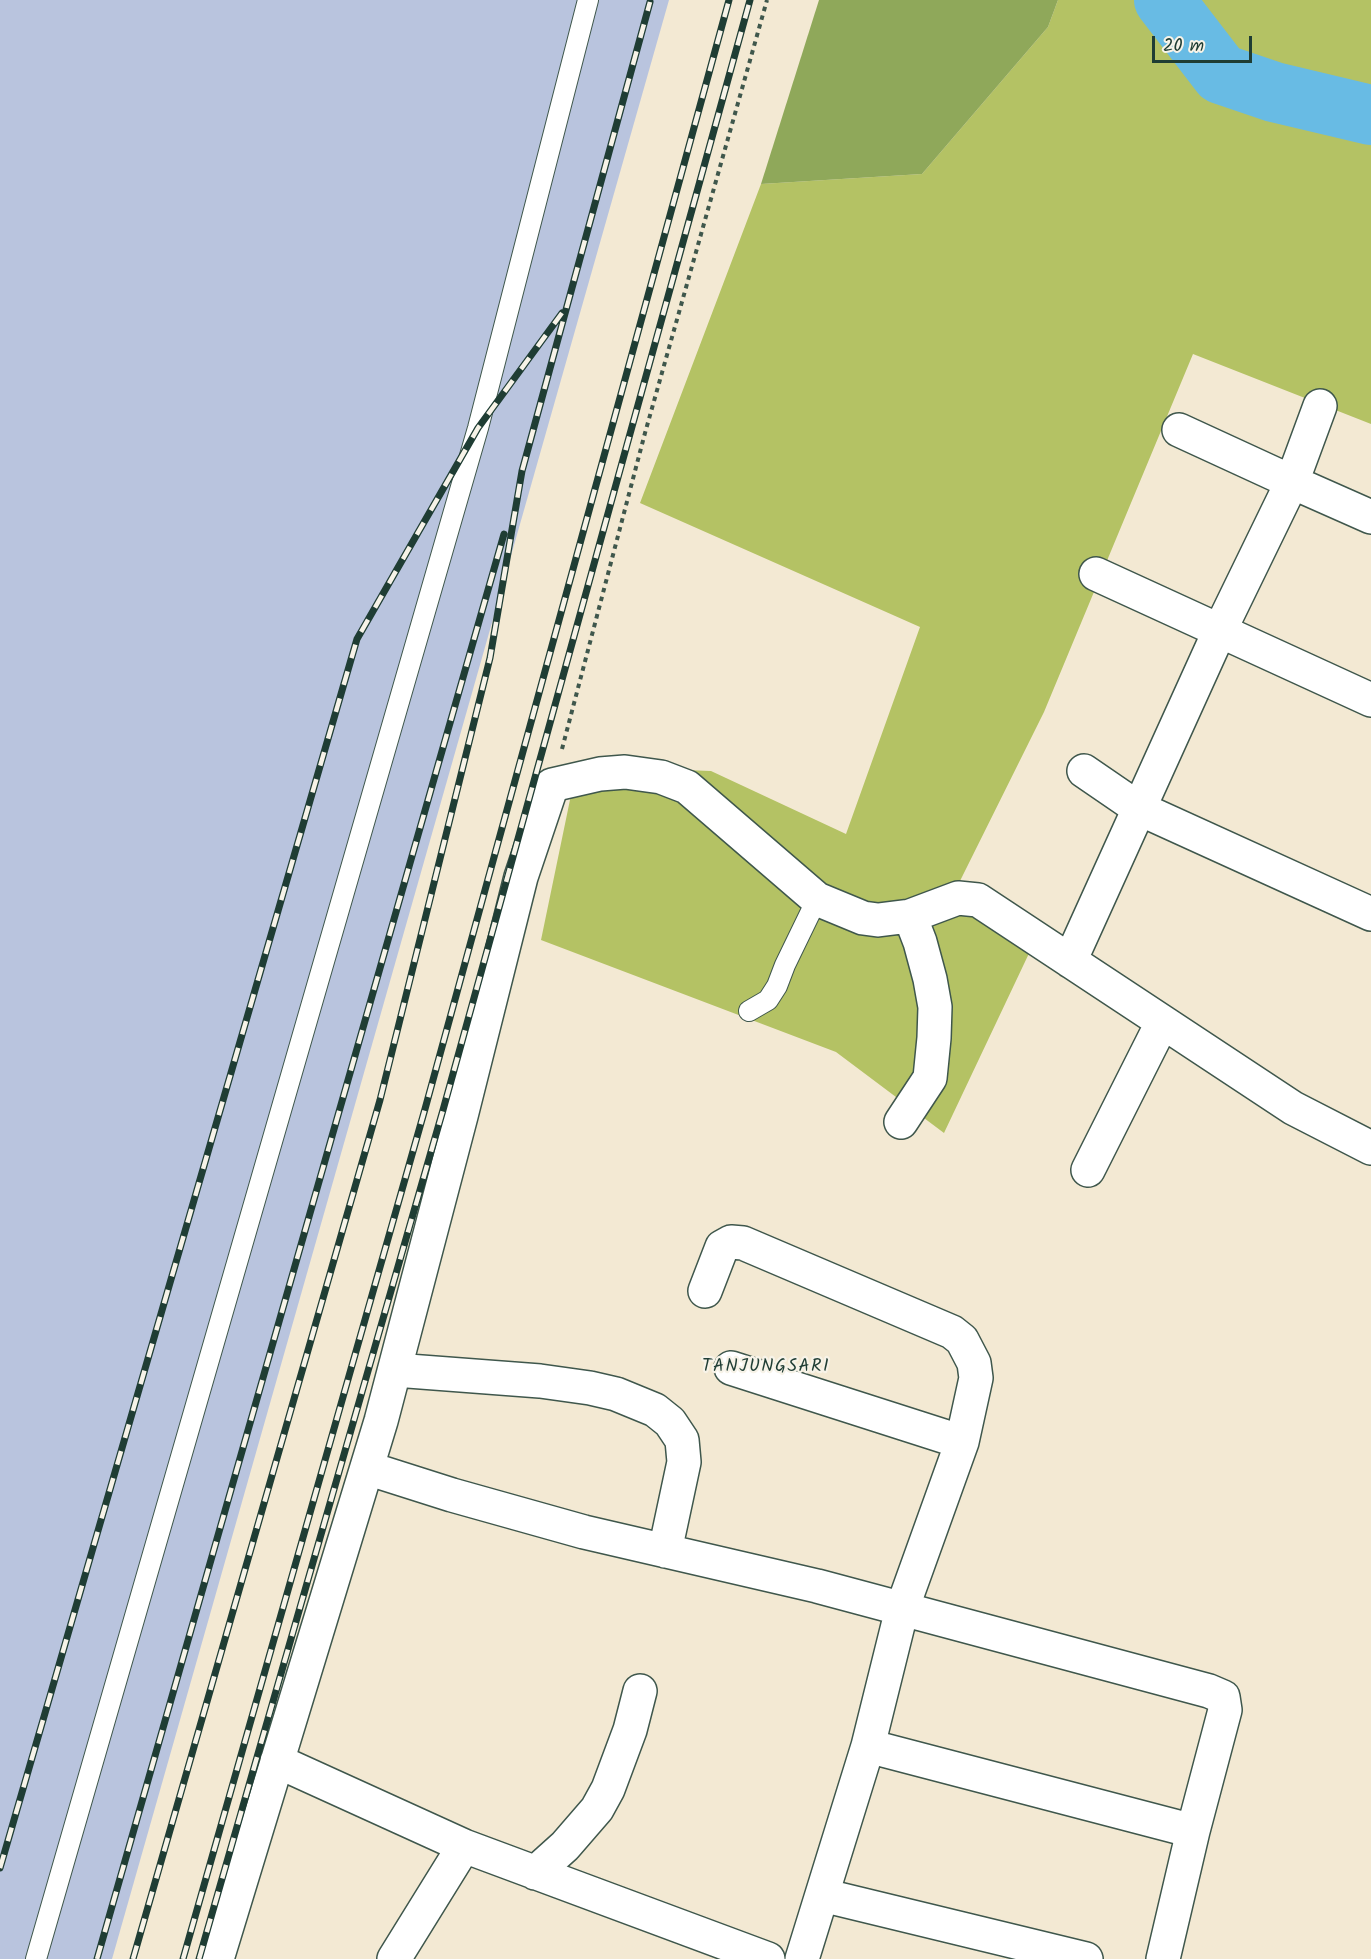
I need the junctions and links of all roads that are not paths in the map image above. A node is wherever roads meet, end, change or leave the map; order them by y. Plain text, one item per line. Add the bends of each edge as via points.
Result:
1 (588, 0) edge
2 (1320, 406) dead end
3 (1179, 430) dead end
4 (1292, 482) junction
5 (1371, 517) edge
6 (1096, 574) dead end
7 (1220, 630) junction
8 (1371, 700) edge
9 (1084, 771) dead end
10 (1138, 808) junction
11 (817, 899) junction
12 (1371, 914) edge
13 (909, 916) junction
14 (1070, 961) junction
15 (749, 1011) dead end
16 (1162, 1023) junction
17 (901, 1122) dead end
18 (1371, 1148) edge
19 (1088, 1170) dead end
20 (705, 1291) dead end
21 (731, 1368) dead end
22 (395, 1370) junction
23 (962, 1442) junction
24 (366, 1468) junction
25 (665, 1551) junction
26 (902, 1609) junction
27 (640, 1691) dead end
28 (868, 1746) junction
29 (277, 1761) junction
30 (1192, 1831) junction
31 (464, 1846) junction
32 (535, 1873) junction
33 (822, 1895) junction
34 (36, 1959) edge
35 (217, 1959) edge
36 (394, 1959) edge
37 (768, 1959) edge
38 (802, 1959) edge
39 (1086, 1959) edge
40 (1163, 1959) edge

1 - 34 lane via 478,428
2 - 4 street
3 - 4 street
4 - 5 street
4 - 7 street
6 - 7 street
7 - 8 street
7 - 10 street
9 - 10 street
10 - 12 street
10 - 14 street
11 - 13 street via 863,918
11 - 15 lane via 777,986 768,1000
11 - 22 street via 687,787 661,777 625,772 552,785 521,877
13 - 14 street via 958,898 978,900
13 - 17 street via 930,980 935,1007 934,1038 930,1078
14 - 16 street
16 - 18 street via 1293,1108
16 - 19 street
20 - 23 street via 722,1247 732,1242 743,1243 952,1332 968,1349 976,1378
21 - 23 street
22 - 24 street
22 - 25 street via 590,1388 655,1410 670,1422 682,1440 684,1462
23 - 26 street
24 - 25 street via 573,1529
24 - 29 street
25 - 26 street
26 - 28 street
26 - 30 street via 1209,1690 1223,1697 1225,1710
27 - 32 street via 630,1730 597,1809
28 - 30 street
28 - 33 street
29 - 31 street
29 - 35 street
30 - 40 street
31 - 32 street
31 - 36 street
32 - 37 street
33 - 38 street
33 - 39 street

